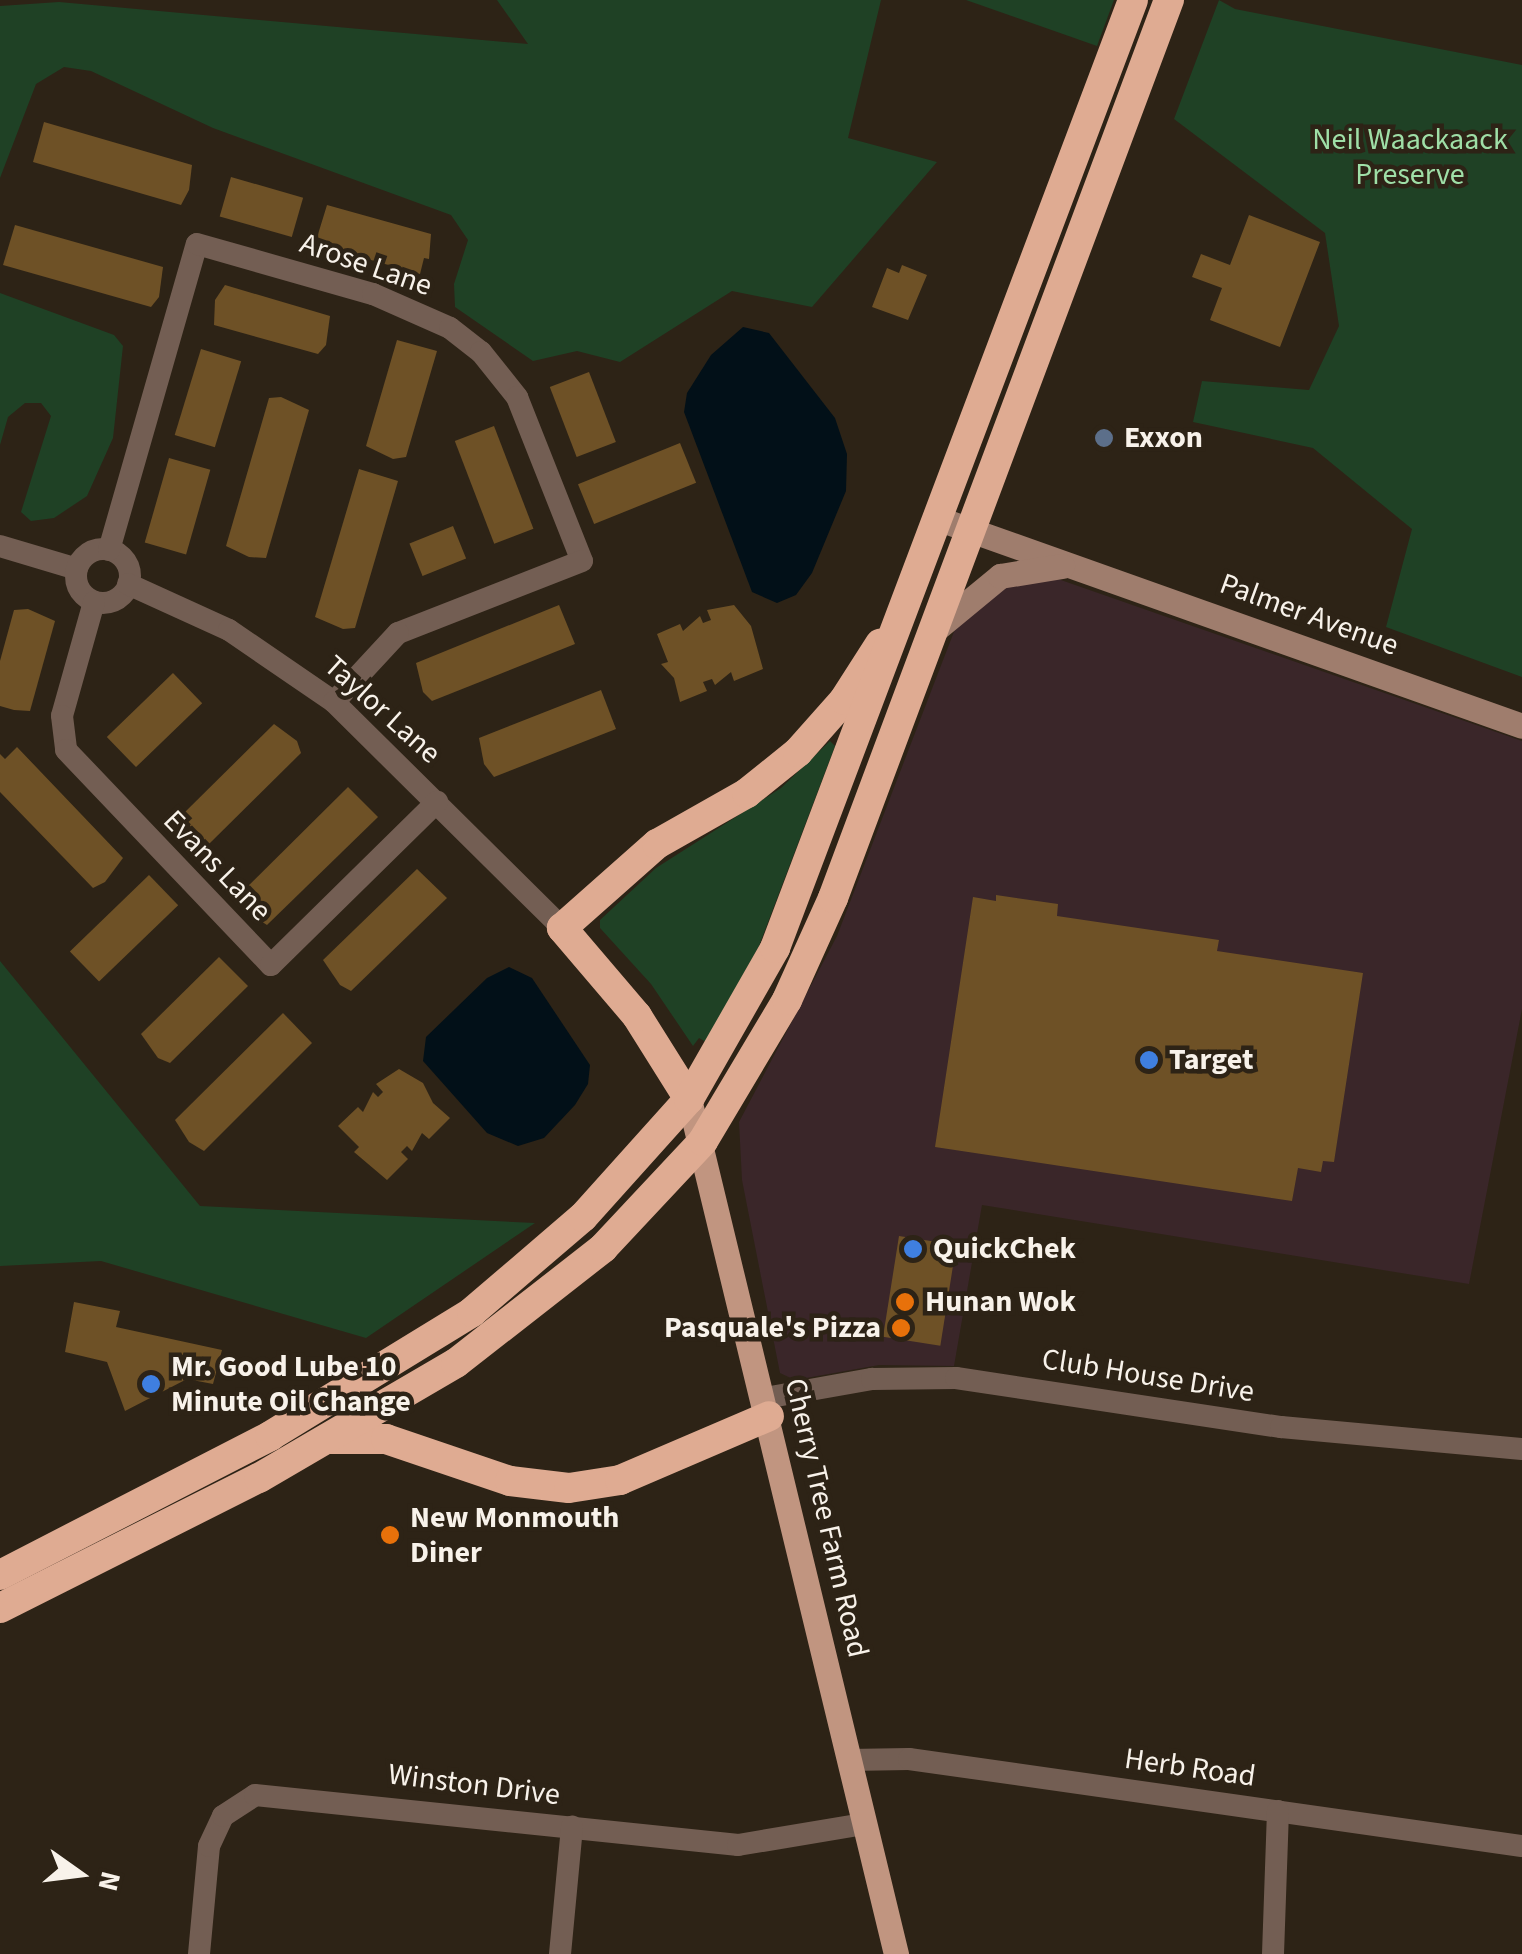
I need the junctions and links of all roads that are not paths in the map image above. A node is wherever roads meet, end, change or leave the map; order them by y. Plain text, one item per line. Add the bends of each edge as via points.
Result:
1 (1134, 0) edge
2 (1169, 0) edge
3 (942, 520) junction
4 (972, 531) junction
5 (0, 546) edge
6 (110, 550) junction
7 (1073, 566) junction
8 (77, 569) junction
9 (128, 584) junction
10 (914, 591) junction
11 (94, 602) junction
12 (936, 628) junction
13 (334, 702) junction
14 (1522, 726) edge
15 (437, 802) junction
16 (562, 928) junction
17 (689, 1099) junction
18 (704, 1141) junction
19 (767, 1407) junction
20 (315, 1442) junction
21 (1522, 1449) edge
22 (0, 1575) edge
23 (0, 1608) edge
24 (849, 1760) junction
25 (1278, 1811) junction
26 (864, 1824) junction
27 (572, 1827) junction
28 (1522, 1846) edge
29 (199, 1954) edge
30 (560, 1954) edge
31 (896, 1954) edge
32 (1274, 1954) edge

1 - 3 highway
2 - 4 highway
3 - 4 street, Palmer Avenue
3 - 10 highway
4 - 7 street, Palmer Avenue
4 - 12 highway
5 - 8 street
6 - 8 street via 93,551
6 - 9 street via 128,567
6 - 13 street, Arose Lane via 197,244 373,294 450,328 481,352 517,397 582,561 398,633
7 - 12 street, Palmer Avenue via 1000,576
7 - 14 street, Palmer Avenue
8 - 11 street via 81,592
9 - 11 street via 118,598
9 - 13 street, Taylor Lane via 230,630
10 - 16 highway via 844,700 798,752 747,792 657,844
10 - 17 highway via 776,948
11 - 15 street, Evans Lane via 62,716 66,750 271,965
12 - 18 highway via 834,898 787,1000
13 - 15 street, Taylor Lane
15 - 16 street, Taylor Lane
16 - 17 highway via 637,1016
17 - 18 main road, Cherry Tree Farm Road
17 - 22 highway via 583,1218 472,1312 270,1436
18 - 19 main road, Cherry Tree Farm Road
18 - 20 highway via 630,1222 543,1300 456,1364
19 - 20 highway via 620,1480 568,1488 524,1485 386,1438
19 - 21 street, Club House Drive via 872,1379 956,1378 1281,1427
19 - 24 main road, Cherry Tree Farm Road
20 - 23 highway via 259,1478
24 - 25 street, Herb Road via 909,1759
24 - 26 main road, Cherry Tree Farm Road
25 - 28 street, Herb Road
25 - 32 street
26 - 27 street, Winston Drive via 738,1845
26 - 31 main road, Cherry Tree Farm Road
27 - 29 street, Winston Drive via 255,1795 215,1828
27 - 30 street

